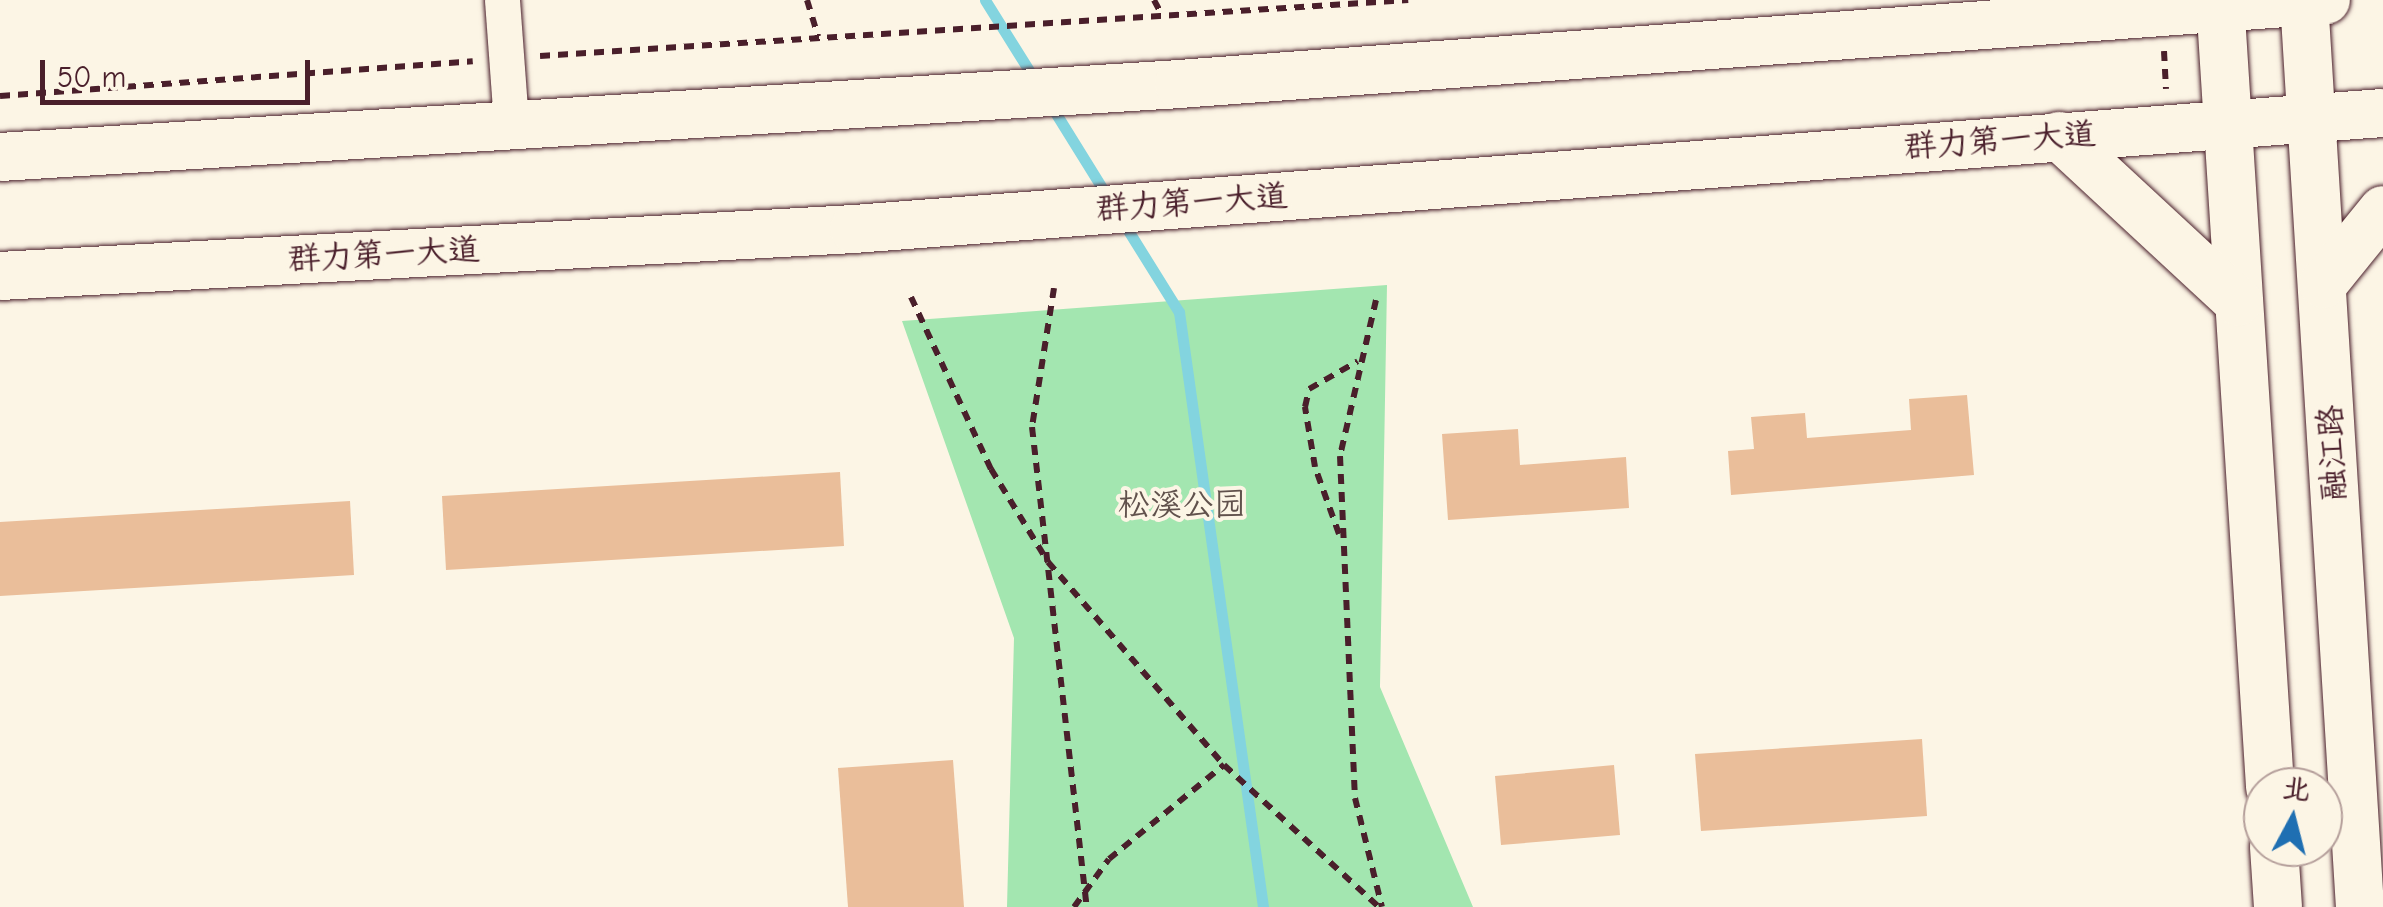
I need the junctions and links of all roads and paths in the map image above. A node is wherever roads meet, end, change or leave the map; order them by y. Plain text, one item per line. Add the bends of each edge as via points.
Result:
1 (502, 0) edge
2 (807, 0) edge
3 (1154, 0) edge
4 (1408, 0) edge
5 (2312, 0) edge
6 (2220, 4) edge
7 (2082, 8) edge
8 (1162, 15) junction
9 (818, 36) junction
10 (506, 59) junction
11 (0, 96) edge
12 (2383, 114) edge
13 (2312, 118) junction
14 (2229, 123) junction
15 (512, 124) junction
16 (2058, 136) junction
17 (0, 158) edge
18 (2383, 210) edge
19 (0, 276) edge
20 (2322, 284) junction
21 (1054, 288) dead end
22 (910, 297) dead end
23 (1376, 300) dead end
24 (2238, 302) junction
25 (1359, 361) junction
26 (1342, 544) junction
27 (1048, 562) junction
28 (1224, 765) junction
29 (2269, 767) edge
30 (2275, 867) edge
31 (1084, 883) junction
32 (1074, 907) edge
33 (1087, 907) edge
34 (1380, 907) edge
35 (2278, 907) edge
36 (2360, 907) edge

1 - 10 street
2 - 9 path
3 - 8 path
4 - 8 path
5 - 6 main road
5 - 13 main road, 融江路
6 - 7 main road
6 - 14 main road
7 - 15 main road via 1179,84
8 - 9 path
9 - 10 path
10 - 11 path
10 - 15 street
12 - 13 main road, 群力第一大道
13 - 14 main road, 群力第一大道
13 - 20 main road, 融江路
14 - 16 main road, 群力第一大道
14 - 24 main road
15 - 17 main road
16 - 19 main road, 群力第一大道 via 854,229
16 - 24 main road
18 - 20 main road
20 - 36 main road, 融江路
21 - 27 path via 1032,428
22 - 27 path via 991,469
23 - 25 path
24 - 29 main road
25 - 26 path via 1340,456
25 - 26 path via 1310,388 1305,407 1314,467
26 - 34 path via 1356,798
27 - 28 path
27 - 31 path
28 - 31 path
28 - 34 path
30 - 35 main road
31 - 32 path
31 - 33 path

